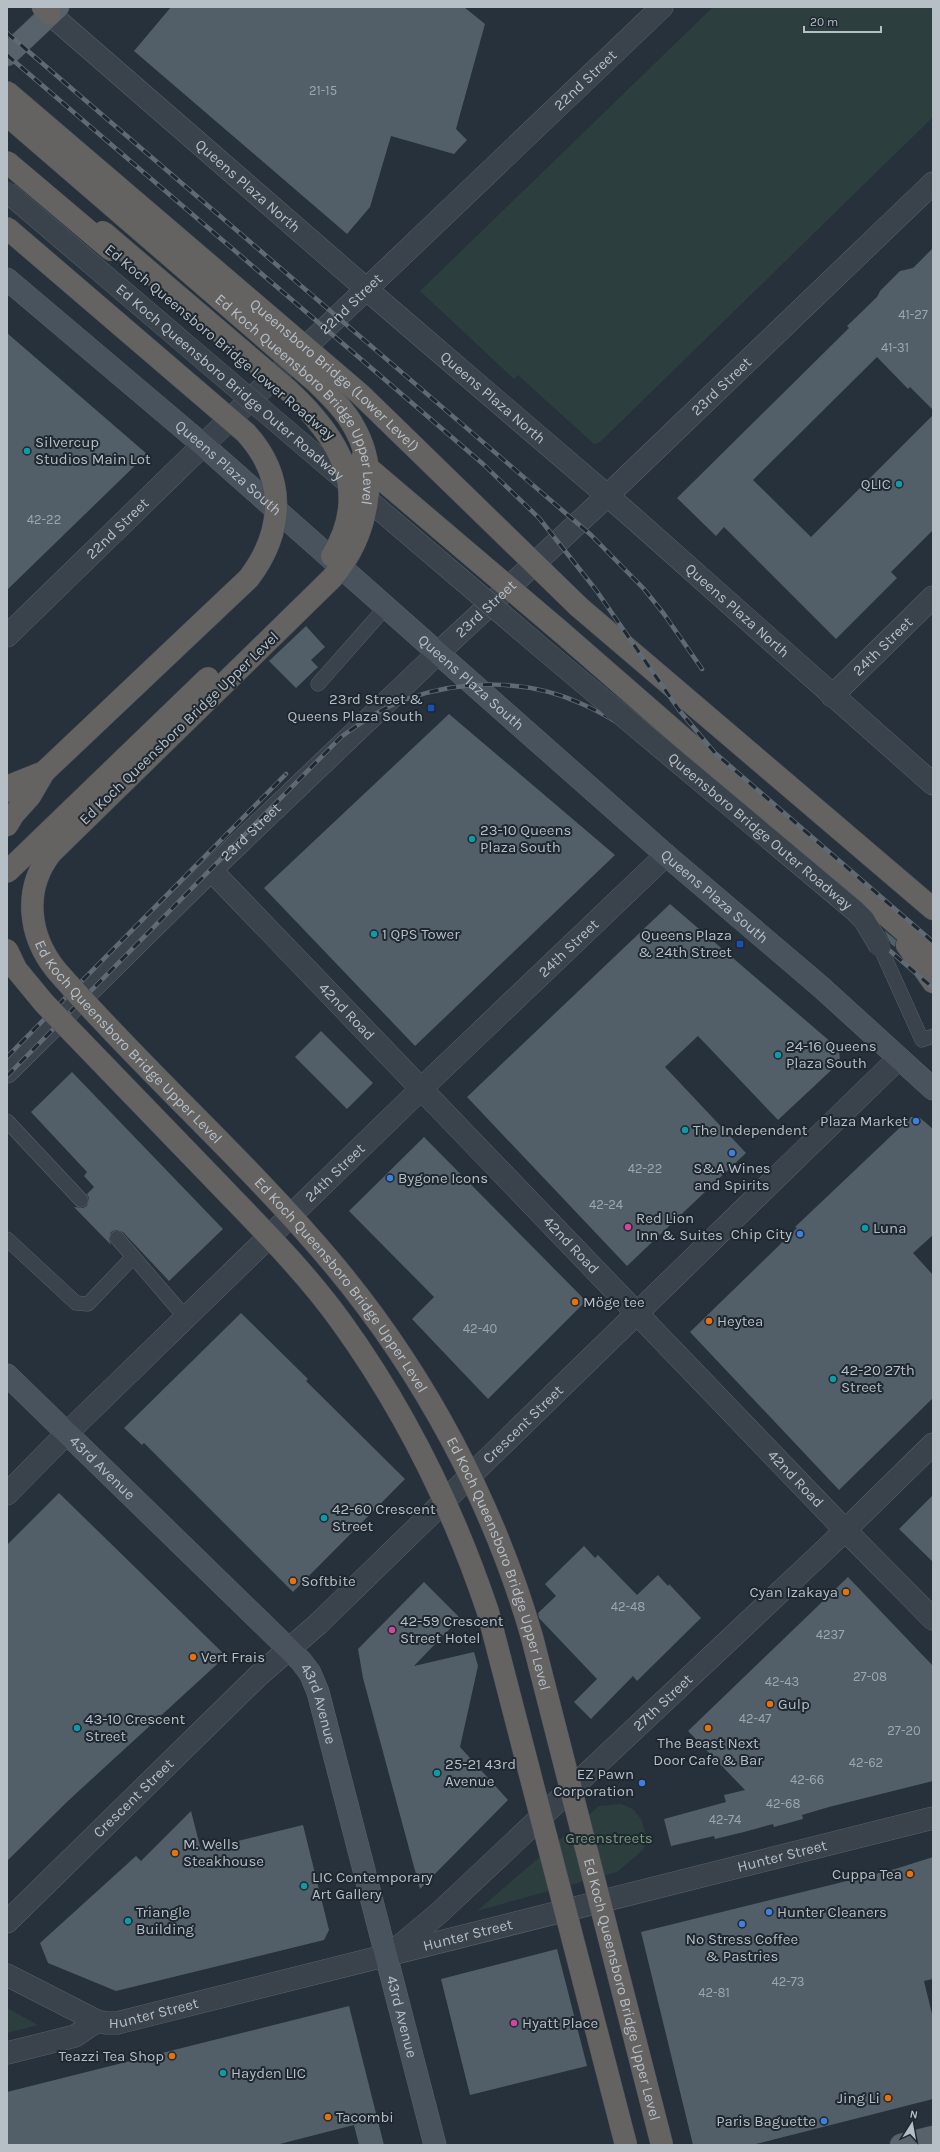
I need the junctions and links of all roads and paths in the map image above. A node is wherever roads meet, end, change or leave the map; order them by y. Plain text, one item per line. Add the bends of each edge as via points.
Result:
1 (662, 7) edge
2 (50, 9) edge
3 (7, 55) edge
4 (7, 92) edge
5 (7, 115) edge
6 (7, 150) edge
7 (7, 162) edge
8 (933, 183) edge
9 (7, 192) edge
10 (7, 228) edge
11 (7, 279) edge
12 (367, 290) junction
13 (203, 445) junction
14 (606, 497) junction
15 (933, 597) edge
16 (386, 607) junction
17 (7, 636) edge
18 (544, 650) joint
19 (438, 653) junction
20 (318, 684) dead end
21 (832, 696) junction
22 (44, 772) junction
23 (933, 784) edge
24 (7, 791) edge
25 (7, 825) edge
26 (666, 855) junction
27 (212, 870) junction
28 (7, 872) edge
29 (872, 902) junction
30 (932, 907) edge
31 (880, 947) joint
32 (7, 950) edge
33 (933, 956) edge
34 (933, 982) edge
35 (933, 1036) edge
36 (899, 1058) junction
37 (7, 1072) edge
38 (422, 1088) junction
39 (933, 1089) edge
40 (7, 1121) edge
41 (81, 1200) dead end
42 (117, 1238) dead end
43 (7, 1240) edge
44 (133, 1257) junction
45 (638, 1313) junction
46 (186, 1318) junction
47 (7, 1375) edge
48 (67, 1433) junction
49 (933, 1444) edge
50 (7, 1494) edge
51 (845, 1530) junction
52 (933, 1619) edge
53 (289, 1650) junction
54 (933, 1818) edge
55 (7, 1922) edge
56 (387, 1956) junction
57 (7, 1975) edge
58 (96, 2021) junction
59 (7, 2053) edge
60 (933, 2137) edge
61 (435, 2145) edge
62 (626, 2145) edge
63 (662, 2145) edge
64 (901, 2145) edge

1 - 12 street, 22nd Street
2 - 3 main road
2 - 12 street, Queens Plaza North
4 - 30 highway, Queensboro Bridge (Lower Level), bridge via 360,394 579,607
5 - 63 highway, Ed Koch Queensboro Bridge Upper Level, bridge via 316,382 343,411 360,440 367,473 367,504 360,533 344,564 51,853 34,884 33,919 42,948 56,970 306,1233 362,1300 411,1370 468,1472 500,1542 531,1630
6 - 28 highway, bridge via 304,406 333,440 341,456 348,476 350,506 345,528 336,549 317,573
7 - 29 highway, Ed Koch Queensboro Bridge Lower Roadway, bridge via 560,631
8 - 14 street, 23rd Street
9 - 18 street, Ed Koch Queensboro Bridge Outer Roadway, bridge
10 - 22 highway, bridge via 246,433 263,454 273,482 275,499 276,520 273,535 264,557 250,578
11 - 13 main road, Queens Plaza South
12 - 13 street, 22nd Street
12 - 14 street, Queens Plaza North
13 - 16 main road, Queens Plaza South
13 - 17 street, 22nd Street
14 - 19 street, 23rd Street
14 - 21 street, Queens Plaza North via 631,516
15 - 21 street, 24th Street
16 - 19 main road, Queens Plaza South
16 - 20 lane
18 - 31 street, Queensboro Bridge Outer Roadway, bridge via 854,910 864,920
19 - 26 main road, Queens Plaza South
19 - 27 street, 23rd Street
21 - 23 street, Queens Plaza North
22 - 24 highway via 14,784
22 - 25 highway via 30,796 12,815
26 - 36 main road, Queens Plaza South via 821,987
26 - 38 street, 24th Street
27 - 37 street, 23rd Street
27 - 38 street, 42nd Road
29 - 33 highway
29 - 34 highway
31 - 35 lane, Queensboro Bridge Outer Roadway via 922,1040
32 - 62 highway, Ed Koch Queensboro Bridge Upper Level, bridge via 16,969 44,1003 255,1222 320,1294 365,1357 425,1458 462,1540 496,1640
36 - 39 main road, Queens Plaza South
36 - 45 street, Crescent Street
38 - 45 street, 42nd Road
38 - 46 street, 24th Street
40 - 41 lane
42 - 44 lane
43 - 44 lane via 81,1305 88,1304
44 - 46 lane
45 - 51 street, 42nd Road
45 - 53 street, Crescent Street
46 - 48 street, 24th Street
47 - 48 main road, 43rd Avenue
48 - 50 street, 24th Street
48 - 53 main road, 43rd Avenue
49 - 51 street, 27th Street
51 - 52 street, 42nd Road
51 - 56 street, 27th Street via 439,1913
53 - 55 street, Crescent Street via 259,1675
53 - 56 main road, 43rd Avenue via 307,1668 316,1684
54 - 56 street, Hunter Street
56 - 58 street, Hunter Street via 117,2023
56 - 61 main road, 43rd Avenue
57 - 58 street
58 - 59 street, Hunter Street via 75,2036
60 - 64 main road

